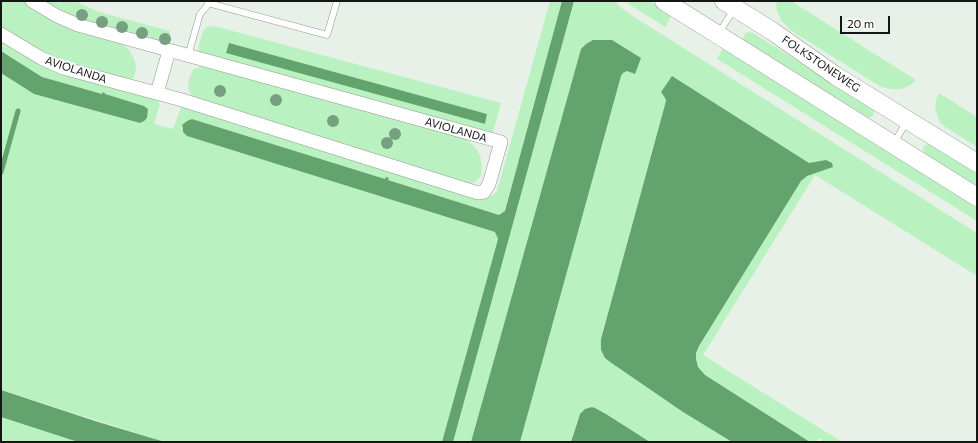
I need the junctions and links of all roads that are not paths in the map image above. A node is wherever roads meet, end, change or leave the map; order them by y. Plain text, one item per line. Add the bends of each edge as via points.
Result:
1 (32, 1) edge
2 (337, 1) edge
3 (664, 1) edge
4 (208, 2) edge
5 (729, 4) edge
6 (1, 34) edge
7 (717, 35) junction
8 (169, 51) junction
9 (188, 56) junction
10 (157, 93) junction
11 (908, 120) junction
12 (893, 144) junction
13 (977, 163) edge
14 (977, 197) edge

1 - 8 street, AVIOLANDA via 71,23
2 - 4 lane via 327,35
3 - 7 street
4 - 9 lane via 200,14
5 - 7 lane, FOLKSTONEWEG
5 - 11 street, FOLKSTONEWEG via 836,76
6 - 10 street, AVIOLANDA via 56,65
7 - 12 street
8 - 9 street, AVIOLANDA
8 - 10 street
9 - 10 street, AVIOLANDA via 501,142 489,184 484,192 478,193
11 - 12 lane
11 - 13 street, FOLKSTONEWEG
12 - 14 street

